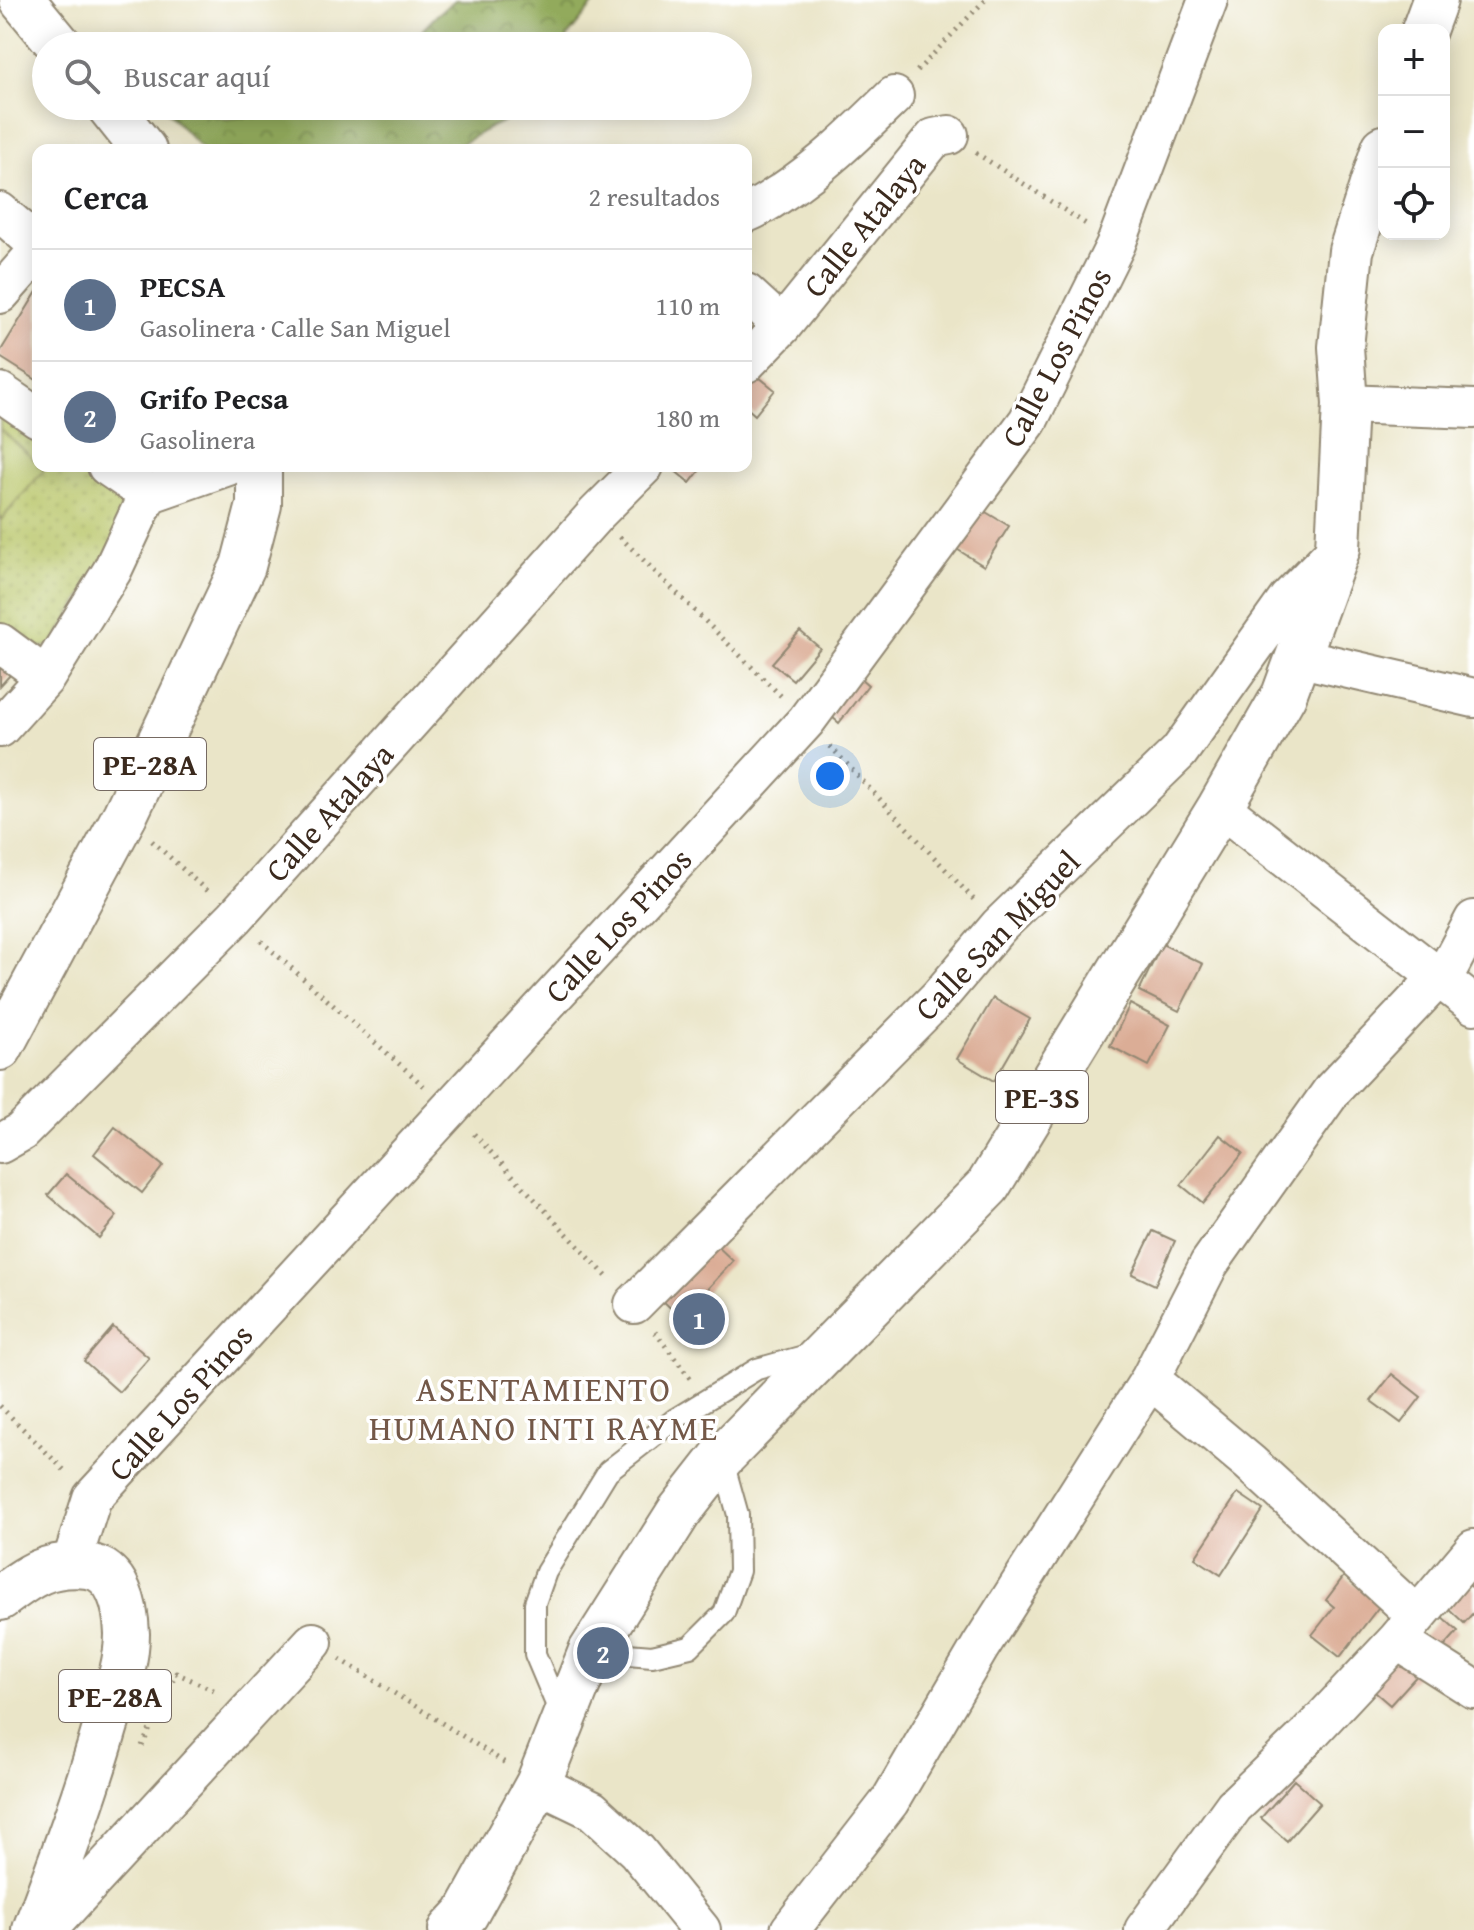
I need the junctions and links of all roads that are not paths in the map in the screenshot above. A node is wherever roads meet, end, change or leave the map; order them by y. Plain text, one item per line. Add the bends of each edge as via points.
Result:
1 (22, 0) edge
2 (1208, 0) edge
3 (1435, 0) edge
4 (1426, 24) edge
5 (48, 32) edge
6 (894, 96) road end
7 (949, 135) road end
8 (1378, 167) edge
9 (752, 211) edge
10 (0, 212) edge
11 (32, 240) edge
12 (32, 258) edge
13 (0, 294) edge
14 (752, 298) edge
15 (782, 326) junction
16 (752, 357) edge
17 (0, 392) edge
18 (1345, 404) junction
19 (1474, 409) edge
20 (32, 414) edge
21 (116, 472) edge
22 (211, 472) edge
23 (259, 472) edge
24 (638, 472) edge
25 (148, 494) junction
26 (1338, 548) junction
27 (0, 643) edge
28 (1297, 657) junction
29 (46, 677) junction
30 (1474, 698) edge
31 (0, 728) edge
32 (1220, 807) junction
33 (1474, 920) edge
34 (1441, 978) junction
35 (1474, 1005) edge
36 (0, 1048) edge
37 (0, 1144) edge
38 (634, 1304) dead end
39 (829, 1349) junction
40 (1150, 1379) junction
41 (722, 1457) junction
42 (1474, 1549) edge
43 (71, 1564) junction
44 (0, 1598) edge
45 (1407, 1628) junction
46 (313, 1642) road end
47 (591, 1651) junction
48 (1474, 1689) edge
49 (563, 1721) junction
50 (538, 1784) junction
51 (35, 1930) edge
52 (47, 1930) edge
53 (451, 1930) edge
54 (701, 1930) edge
55 (790, 1930) edge
56 (1144, 1930) edge

1 - 5 highway
2 - 43 street, Calle Los Pinos via 1116,244 1028,421 806,721 92,1498
3 - 4 highway
6 - 9 street via 806,176
7 - 15 street, Calle Atalaya via 934,138
8 - 18 highway, PE-3S via 1351,251 1341,347
10 - 11 street
12 - 13 street
14 - 15 street
15 - 16 street, Calle Atalaya
17 - 20 street
18 - 19 street
18 - 26 highway, PE-3S
21 - 25 street
22 - 25 street
23 - 36 highway, PE-28A via 259,505 243,566 125,815
24 - 37 street, Calle Atalaya via 235,917 21,1132
25 - 29 street via 112,571
26 - 28 highway, PE-3S
26 - 38 street, Calle San Miguel via 1288,599 1179,752 999,926 939,997
27 - 29 street
28 - 30 street
28 - 32 highway, PE-3S via 1284,695
29 - 31 street
32 - 34 street
32 - 39 highway, PE-3S via 988,1186
33 - 34 street
34 - 35 street
34 - 40 street via 1325,1100 1209,1264
39 - 41 highway, PE-3S
39 - 49 lane via 757,1369 675,1419 608,1471 546,1572 535,1603 535,1654
40 - 45 street via 1250,1463
40 - 55 street via 980,1647 890,1801
41 - 47 highway, PE-3S via 679,1512
41 - 47 lane via 738,1515 739,1571 724,1613 690,1647 652,1656
42 - 45 street
43 - 44 highway via 33,1573
43 - 51 highway, PE-28A via 97,1567 113,1580 122,1596 127,1634 121,1676 91,1775
45 - 48 street
45 - 56 street via 1234,1806
46 - 52 street
47 - 49 highway, PE-3S
49 - 50 highway, PE-3S
50 - 53 highway, PE-3S via 466,1914
50 - 54 street via 592,1810 637,1851

